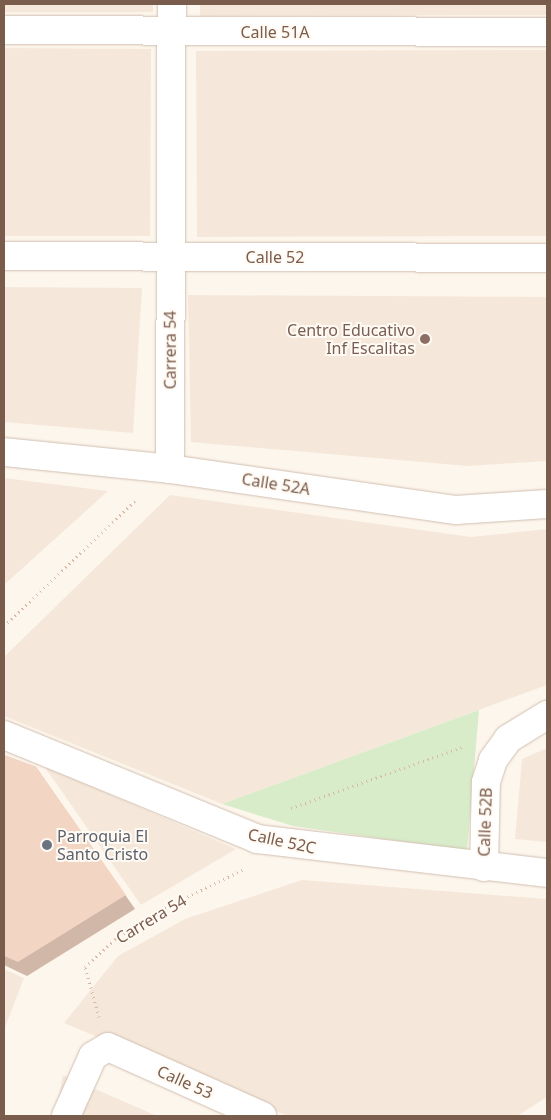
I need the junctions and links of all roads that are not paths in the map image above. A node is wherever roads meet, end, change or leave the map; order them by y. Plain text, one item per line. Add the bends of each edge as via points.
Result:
1 (172, 4) edge
2 (4, 30) edge
3 (172, 31) junction
4 (547, 32) edge
5 (4, 256) edge
6 (171, 257) junction
7 (547, 258) edge
8 (4, 452) edge
9 (170, 468) junction
10 (547, 504) edge
11 (547, 715) edge
12 (4, 735) edge
13 (484, 867) junction
14 (547, 873) edge
15 (66, 1116) edge
16 (262, 1116) edge

1 - 3 street, Carrera 54
2 - 3 street, Calle 51A
3 - 4 street, Calle 51A
3 - 6 street, Carrera 54
5 - 6 street, Calle 52
6 - 7 street, Calle 52
6 - 9 street, Carrera 54
8 - 9 street, Calle 52A
9 - 10 street, Calle 52A via 446,509
11 - 13 street, Calle 52B via 508,739 493,760 486,782
12 - 13 street, Calle 52C via 257,839 291,846
13 - 14 street, Calle 52C
15 - 16 street, Calle 53 via 93,1056 108,1047

